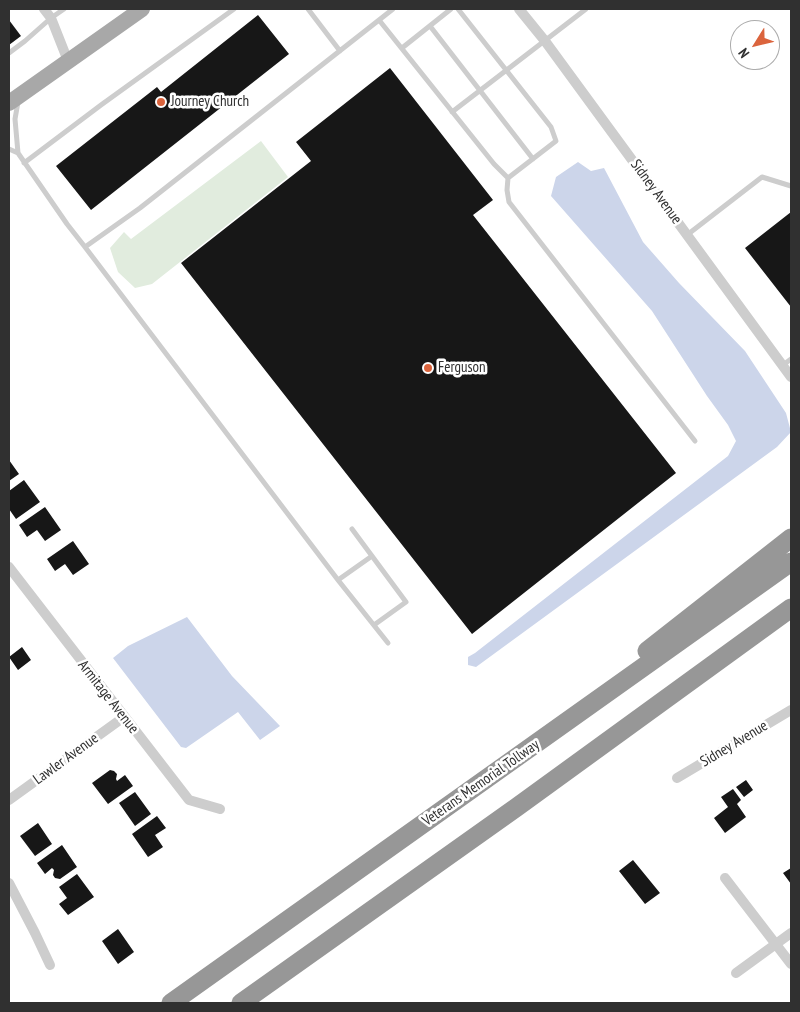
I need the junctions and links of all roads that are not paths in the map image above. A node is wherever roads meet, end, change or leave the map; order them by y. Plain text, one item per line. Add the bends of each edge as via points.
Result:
1 (44, 9) edge
2 (64, 9) edge
3 (142, 9) edge
4 (234, 9) edge
5 (308, 9) edge
6 (393, 9) edge
7 (451, 9) edge
8 (458, 9) edge
9 (519, 9) edge
10 (586, 9) edge
11 (51, 18) junction
12 (379, 20) junction
13 (430, 26) junction
14 (544, 40) junction
15 (402, 48) junction
16 (340, 50) junction
17 (9, 53) edge
18 (68, 61) junction
19 (506, 70) junction
20 (480, 90) junction
21 (14, 100) edge
22 (452, 112) junction
23 (9, 149) edge
24 (18, 153) junction
25 (533, 159) junction
26 (24, 163) junction
27 (508, 178) junction
28 (791, 186) edge
29 (687, 235) junction
30 (85, 247) junction
31 (787, 362) edge
32 (791, 377) edge
33 (695, 441) dead end
34 (352, 529) dead end
35 (791, 538) edge
36 (372, 556) junction
37 (791, 562) edge
38 (9, 567) edge
39 (338, 580) junction
40 (791, 608) edge
41 (791, 616) edge
42 (374, 625) junction
43 (388, 643) dead end
44 (731, 651) junction
45 (791, 710) edge
46 (124, 718) junction
47 (526, 751) junction
48 (678, 778) dead end
49 (9, 800) edge
50 (220, 809) dead end
51 (725, 878) dead end
52 (9, 883) edge
53 (791, 933) edge
54 (776, 944) junction
55 (791, 964) edge
56 (50, 965) dead end
57 (736, 973) dead end
58 (171, 1003) edge
59 (241, 1003) edge

1 - 11 street
2 - 11 lane
3 - 18 main road
4 - 26 lane
5 - 16 lane
6 - 12 lane
7 - 13 lane
8 - 19 lane
9 - 14 street, Sidney Avenue
10 - 14 lane
11 - 17 lane
11 - 18 street
12 - 15 lane
12 - 16 lane
13 - 15 lane
13 - 20 lane
14 - 19 lane
14 - 29 street, Sidney Avenue
15 - 22 lane
16 - 30 lane via 140,208
18 - 21 main road
19 - 20 lane
19 - 25 lane via 551,127 556,141
20 - 22 lane
20 - 25 lane
21 - 24 lane
22 - 27 lane
23 - 24 lane
24 - 26 lane
25 - 27 lane
26 - 30 lane
27 - 33 lane via 509,202
28 - 29 lane via 762,177
29 - 31 street, Sidney Avenue
30 - 39 lane
31 - 32 street, Sidney Avenue
34 - 36 lane
35 - 47 highway
36 - 39 lane
36 - 42 lane via 406,602
37 - 47 highway, Veterans Memorial Tollway
38 - 46 street, Armitage Avenue
39 - 42 lane
40 - 44 highway
41 - 44 highway
42 - 43 lane
44 - 59 highway via 517,808
45 - 48 street, Sidney Avenue
46 - 49 street, Lawler Avenue
46 - 50 street, Armitage Avenue via 189,800
47 - 58 highway, Veterans Memorial Tollway
51 - 54 street
52 - 56 street
53 - 54 street
54 - 55 street
54 - 57 street

